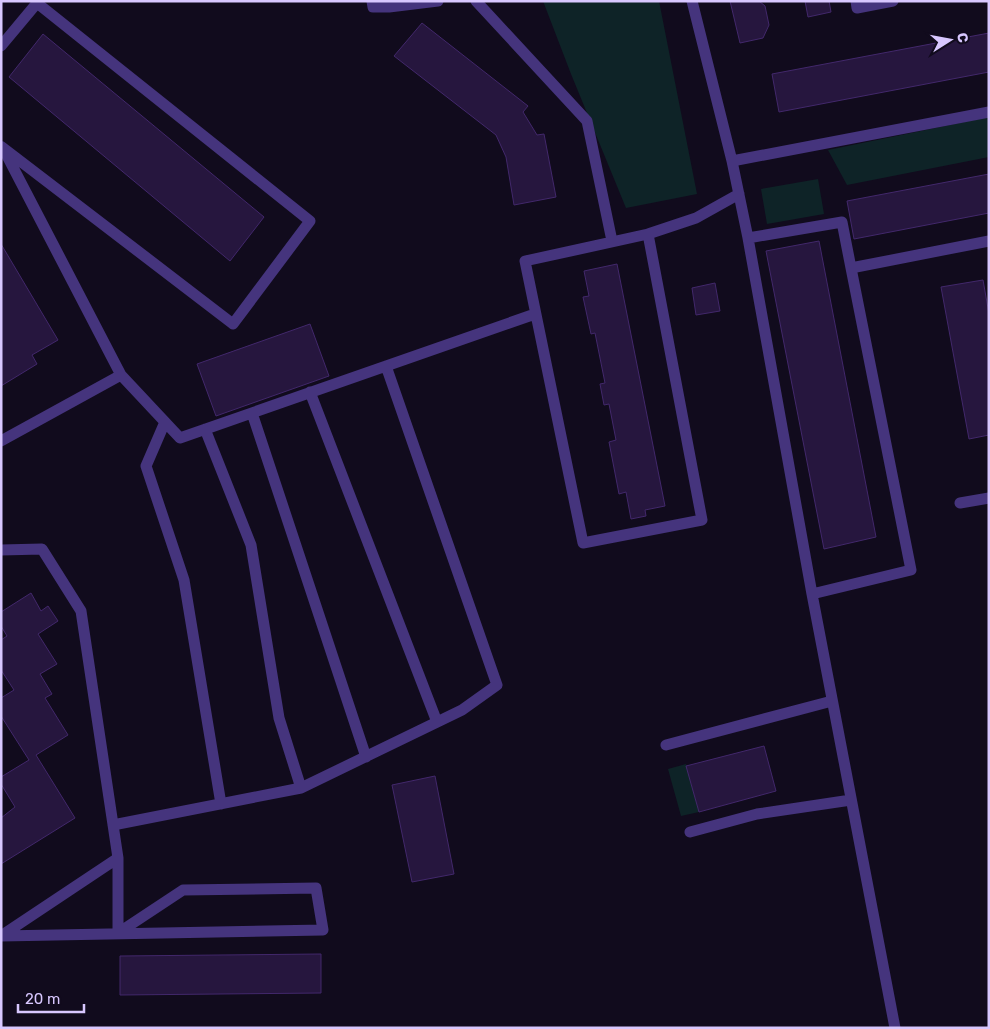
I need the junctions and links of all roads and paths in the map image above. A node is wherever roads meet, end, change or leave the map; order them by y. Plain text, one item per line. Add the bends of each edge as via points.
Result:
1 (372, 1) edge
2 (438, 1) edge
3 (476, 1) edge
4 (692, 1) edge
5 (856, 1) edge
6 (893, 1) edge
7 (1, 46) edge
8 (989, 112) edge
9 (2, 146) edge
10 (732, 161) junction
11 (738, 194) junction
12 (648, 234) junction
13 (748, 238) junction
14 (612, 241) junction
15 (989, 241) edge
16 (851, 268) junction
17 (535, 314) junction
18 (386, 366) junction
19 (121, 375) junction
20 (310, 392) junction
21 (252, 413) junction
22 (165, 422) junction
23 (205, 429) junction
24 (1, 441) edge
25 (989, 498) edge
26 (960, 503) dead end
27 (1, 550) edge
28 (812, 594) junction
29 (832, 701) junction
30 (437, 722) junction
31 (666, 745) dead end
32 (366, 757) junction
33 (301, 788) junction
34 (851, 800) junction
35 (221, 804) junction
36 (113, 825) junction
37 (690, 832) dead end
38 (118, 858) junction
39 (118, 933) junction
40 (1, 936) edge
41 (895, 1028) edge

1 - 2 lane via 373,7 388,7
3 - 14 lane via 587,121
4 - 10 lane
5 - 6 lane via 857,8
7 - 9 lane via 37,3 310,221 232,324
8 - 10 lane
9 - 19 lane
10 - 11 lane
11 - 12 lane via 696,218
11 - 13 lane
12 - 14 lane
12 - 17 lane via 702,520 583,543
13 - 16 lane via 842,222
13 - 28 lane
14 - 17 lane via 525,261
15 - 16 lane
16 - 28 lane via 911,570
17 - 18 lane
18 - 20 lane
18 - 30 lane via 497,685 462,710
19 - 22 lane
19 - 24 lane
20 - 21 lane
20 - 30 lane
21 - 23 lane
21 - 32 lane
22 - 23 lane via 180,438
22 - 35 lane via 146,466 184,580
23 - 33 lane via 251,545 280,718
25 - 26 lane
27 - 36 lane via 42,549 81,611
28 - 29 lane
29 - 31 lane
29 - 34 lane
30 - 32 lane
32 - 33 lane
33 - 35 lane
34 - 37 lane via 757,814
34 - 41 lane
35 - 36 lane
36 - 38 lane
38 - 39 lane
38 - 40 lane
39 - 39 lane via 157,932 323,930 316,888 183,890
39 - 40 lane

